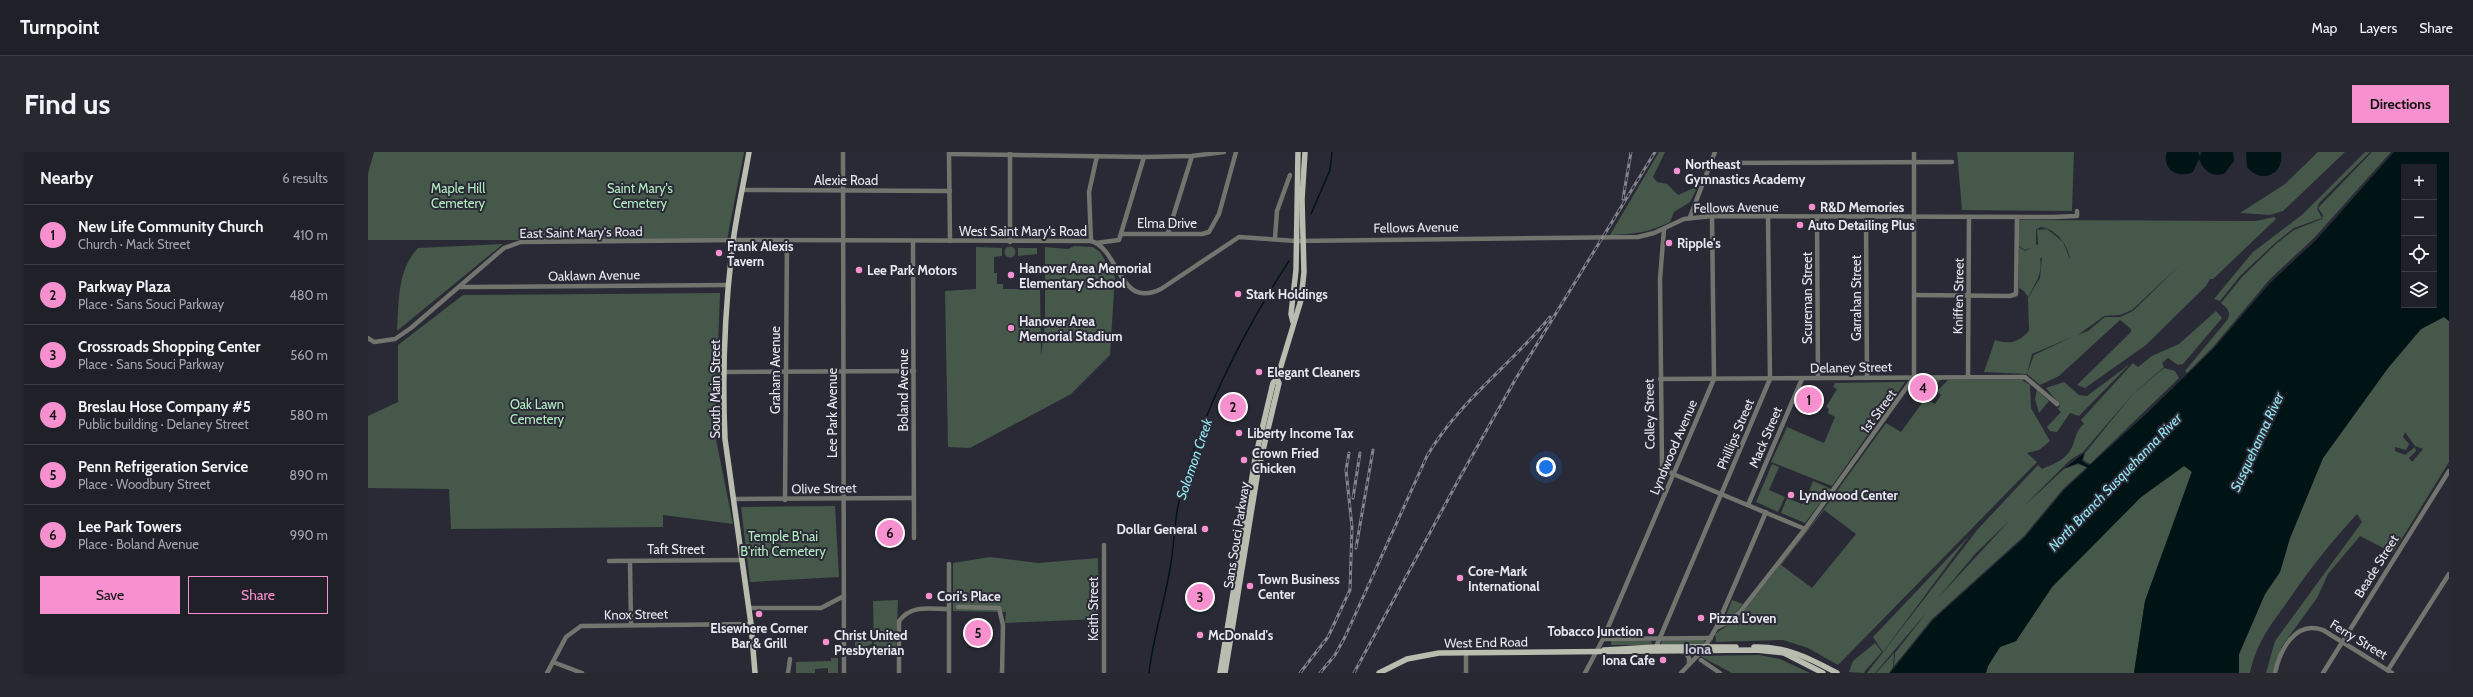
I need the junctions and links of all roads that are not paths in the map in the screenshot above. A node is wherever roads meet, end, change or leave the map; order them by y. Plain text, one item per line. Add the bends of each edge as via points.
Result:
1 (749, 152) edge
2 (843, 152) edge
3 (1224, 152) edge
4 (1236, 152) edge
5 (1298, 152) edge
6 (1305, 152) edge
7 (1715, 152) edge
8 (1914, 152) edge
9 (949, 153) edge
10 (1010, 153) edge
11 (1068, 153) edge
12 (1129, 154) edge
13 (1180, 154) edge
14 (1097, 156) junction
15 (1192, 156) junction
16 (1144, 157) junction
17 (1914, 162) junction
18 (1952, 162) dead end
19 (1712, 163) junction
20 (1290, 175) dead end
21 (743, 190) junction
22 (950, 191) junction
23 (843, 192) junction
24 (2077, 214) dead end
25 (1712, 216) junction
26 (1690, 217) junction
27 (1768, 217) junction
28 (1818, 217) junction
29 (1866, 217) junction
30 (1915, 217) junction
31 (1969, 217) junction
32 (2017, 217) junction
33 (1664, 229) junction
34 (1168, 233) junction
35 (1122, 234) junction
36 (1275, 238) junction
37 (787, 240) junction
38 (913, 240) junction
39 (733, 241) junction
40 (842, 241) junction
41 (950, 241) junction
42 (1296, 241) junction
43 (1304, 241) junction
44 (1010, 242) junction
45 (1094, 242) junction
46 (728, 285) junction
47 (460, 287) junction
48 (1915, 295) junction
49 (1969, 296) junction
50 (1293, 322) junction
51 (368, 338) edge
52 (914, 370) junction
53 (842, 371) junction
54 (726, 372) junction
55 (787, 372) junction
56 (1968, 376) junction
57 (1914, 377) junction
58 (1770, 378) junction
59 (1802, 378) junction
60 (1818, 378) junction
61 (1867, 378) junction
62 (1277, 379) junction
63 (1660, 379) junction
64 (1714, 379) junction
65 (2057, 404) dead end
66 (2449, 471) edge
67 (1674, 474) junction
68 (1721, 494) junction
69 (914, 498) junction
70 (734, 499) junction
71 (843, 499) junction
72 (785, 500) junction
73 (1748, 505) junction
74 (1766, 512) junction
75 (1805, 529) junction
76 (914, 538) dead end
77 (1104, 545) dead end
78 (742, 560) junction
79 (610, 561) dead end
80 (630, 561) junction
81 (949, 564) dead end
82 (2449, 574) edge
83 (844, 596) junction
84 (958, 607) dead end
85 (749, 608) junction
86 (949, 609) junction
87 (751, 624) junction
88 (631, 625) junction
89 (1716, 628) junction
90 (1711, 638) junction
91 (1603, 639) junction
92 (1658, 639) junction
93 (2342, 642) junction
94 (1656, 647) junction
95 (1705, 647) junction
96 (1719, 647) junction
97 (1466, 652) junction
98 (1596, 652) junction
99 (1685, 652) junction
100 (1700, 652) junction
101 (790, 659) dead end
102 (1701, 660) dead end
103 (553, 662) junction
104 (1689, 664) junction
105 (2388, 670) edge
106 (547, 673) edge
107 (582, 673) edge
108 (755, 673) edge
109 (788, 673) edge
110 (844, 673) edge
111 (899, 673) edge
112 (949, 673) edge
113 (1002, 673) edge
114 (1104, 673) edge
115 (1220, 673) edge
116 (1225, 673) edge
117 (1379, 673) edge
118 (1466, 673) edge
119 (1585, 673) edge
120 (1681, 673) edge
121 (1720, 673) edge
122 (1823, 673) edge
123 (1837, 673) edge
124 (2275, 673) edge
125 (2323, 673) edge
126 (2380, 673) edge

1 - 21 main road, South Main Street
2 - 23 street, Lee Park Avenue
3 - 15 street
4 - 34 street, Elma Drive via 1223,202 1211,230 1202,234
5 - 42 main road, Sans Souci Parkway
6 - 43 main road, Sans Souci Parkway via 1302,199
7 - 19 street
8 - 17 street
9 - 10 street
9 - 22 street
10 - 11 street
10 - 44 street
11 - 14 street
12 - 14 street
12 - 16 street
13 - 15 street
13 - 16 street
14 - 45 street via 1089,192
15 - 34 street
16 - 35 street
17 - 18 street
17 - 19 street
17 - 30 street
19 - 26 street
20 - 36 street via 1277,211
21 - 23 street, Alexie Road
21 - 39 main road, South Main Street
22 - 23 street, Alexie Road
22 - 41 street
23 - 40 street, Lee Park Avenue
24 - 32 street, Fellows Avenue
25 - 26 street, Fellows Avenue
25 - 27 street, Fellows Avenue
25 - 64 street, Lyndwood Avenue
26 - 33 street, Fellows Avenue
27 - 28 street, Fellows Avenue
27 - 58 street, Phillips Street
28 - 29 street, Fellows Avenue
28 - 60 street, Scureman Street
29 - 30 street, Fellows Avenue
29 - 61 street, Garrahan Street
30 - 31 street, Fellows Avenue
30 - 48 street
31 - 32 street, Fellows Avenue
31 - 49 street, Kniffen Street
32 - 49 street via 2016,294
33 - 43 street, Fellows Avenue via 1638,237
33 - 63 street, Colley Street via 1660,279
34 - 35 street, Elma Drive
35 - 45 street via 1119,240
36 - 42 street, West Saint Mary's Road
36 - 45 street, West Saint Mary's Road via 1239,236 1161,289 1151,293 1138,291 1125,283 1106,252
37 - 39 street, West Saint Mary's Road
37 - 40 street, West Saint Mary's Road
37 - 55 street, Graham Avenue
38 - 40 street, West Saint Mary's Road
38 - 41 street, West Saint Mary's Road
38 - 52 street, Boland Avenue
39 - 46 main road, South Main Street
39 - 47 street, East Saint Mary's Road via 515,243 504,248
40 - 53 street, Lee Park Avenue
41 - 44 street, West Saint Mary's Road
42 - 43 street, Fellows Avenue
42 - 50 main road, Sans Souci Parkway via 1296,279 1291,314
43 - 50 main road, Sans Souci Parkway via 1301,300 1297,317
44 - 45 street, West Saint Mary's Road
46 - 47 street, Oaklawn Avenue
46 - 54 main road, South Main Street
47 - 51 street, East Saint Mary's Road via 395,339 374,342
48 - 49 street
48 - 57 street
49 - 56 street, Kniffen Street
50 - 62 main road, Sans Souci Parkway
52 - 53 street
52 - 69 street, Boland Avenue
53 - 55 street
53 - 71 street, Lee Park Avenue
54 - 55 street
54 - 70 main road, South Main Street via 725,439
55 - 72 street, Graham Avenue
56 - 57 street, Delaney Street
56 - 65 street, Delaney Street via 2025,377
57 - 61 street, Delaney Street
57 - 75 street, 1st Street
58 - 59 street, Delaney Street
58 - 64 street, Delaney Street
58 - 68 street, Phillips Street
59 - 60 street, Delaney Street
59 - 73 street, Mack Street
60 - 61 street, Delaney Street
62 - 115 main road, Sans Souci Parkway via 1273,383 1257,450
62 - 116 main road, Sans Souci Parkway via 1279,383 1258,471
63 - 64 street, Delaney Street
63 - 67 street, Colley Street via 1661,464 1664,470
64 - 67 street, Lyndwood Avenue
66 - 93 street, Beade Street
67 - 68 street, Colley Street
67 - 91 street, Lyndwood Avenue
68 - 73 street, Colley Street
68 - 92 street, Phillips Street
69 - 71 street, Olive Street
69 - 76 street, Boland Avenue
70 - 72 street, Olive Street
70 - 78 main road, South Main Street
71 - 72 street, Olive Street
71 - 83 street, Lee Park Avenue
73 - 74 street, Colley Street
74 - 75 street, Colley Street
74 - 89 street
75 - 89 street, 1st Street via 1740,612
77 - 114 street, Keith Street
78 - 80 street, Taft Street
78 - 85 main road, South Main Street
79 - 80 street, Taft Street
80 - 88 street
81 - 86 street
82 - 105 street
83 - 85 street via 820,608
83 - 110 street, Lee Park Avenue
84 - 113 street via 999,608 1003,625
85 - 87 main road, South Main Street
86 - 111 street via 915,609 899,621
86 - 112 street
87 - 88 street, Knox Street
87 - 108 main road, South Main Street
88 - 103 street, Knox Street via 576,628 566,636
89 - 90 street
90 - 92 street
90 - 95 street
90 - 96 street
91 - 92 street
91 - 98 street, Lyndwood Avenue
92 - 94 street, Phillips Street
93 - 105 street, Ferry Street
93 - 124 street, Ferry Street via 2313,626 2306,628 2288,640 2282,649
93 - 125 street, Beade Street
94 - 95 main road, West End Road
94 - 98 main road, West End Road via 1612,648
95 - 96 main road, West End Road
96 - 123 main road, West End Road via 1785,649 1805,656
97 - 98 main road, West End Road
97 - 117 main road, West End Road via 1423,655 1392,665
97 - 118 street
98 - 99 main road, West End Road
98 - 119 street, Lyndwood Avenue
99 - 100 main road, West End Road
99 - 104 street
100 - 104 street
100 - 122 main road, West End Road via 1773,651 1792,657
101 - 109 street
102 - 121 street
103 - 106 street, Knox Street
103 - 107 street
104 - 120 street
105 - 126 street

